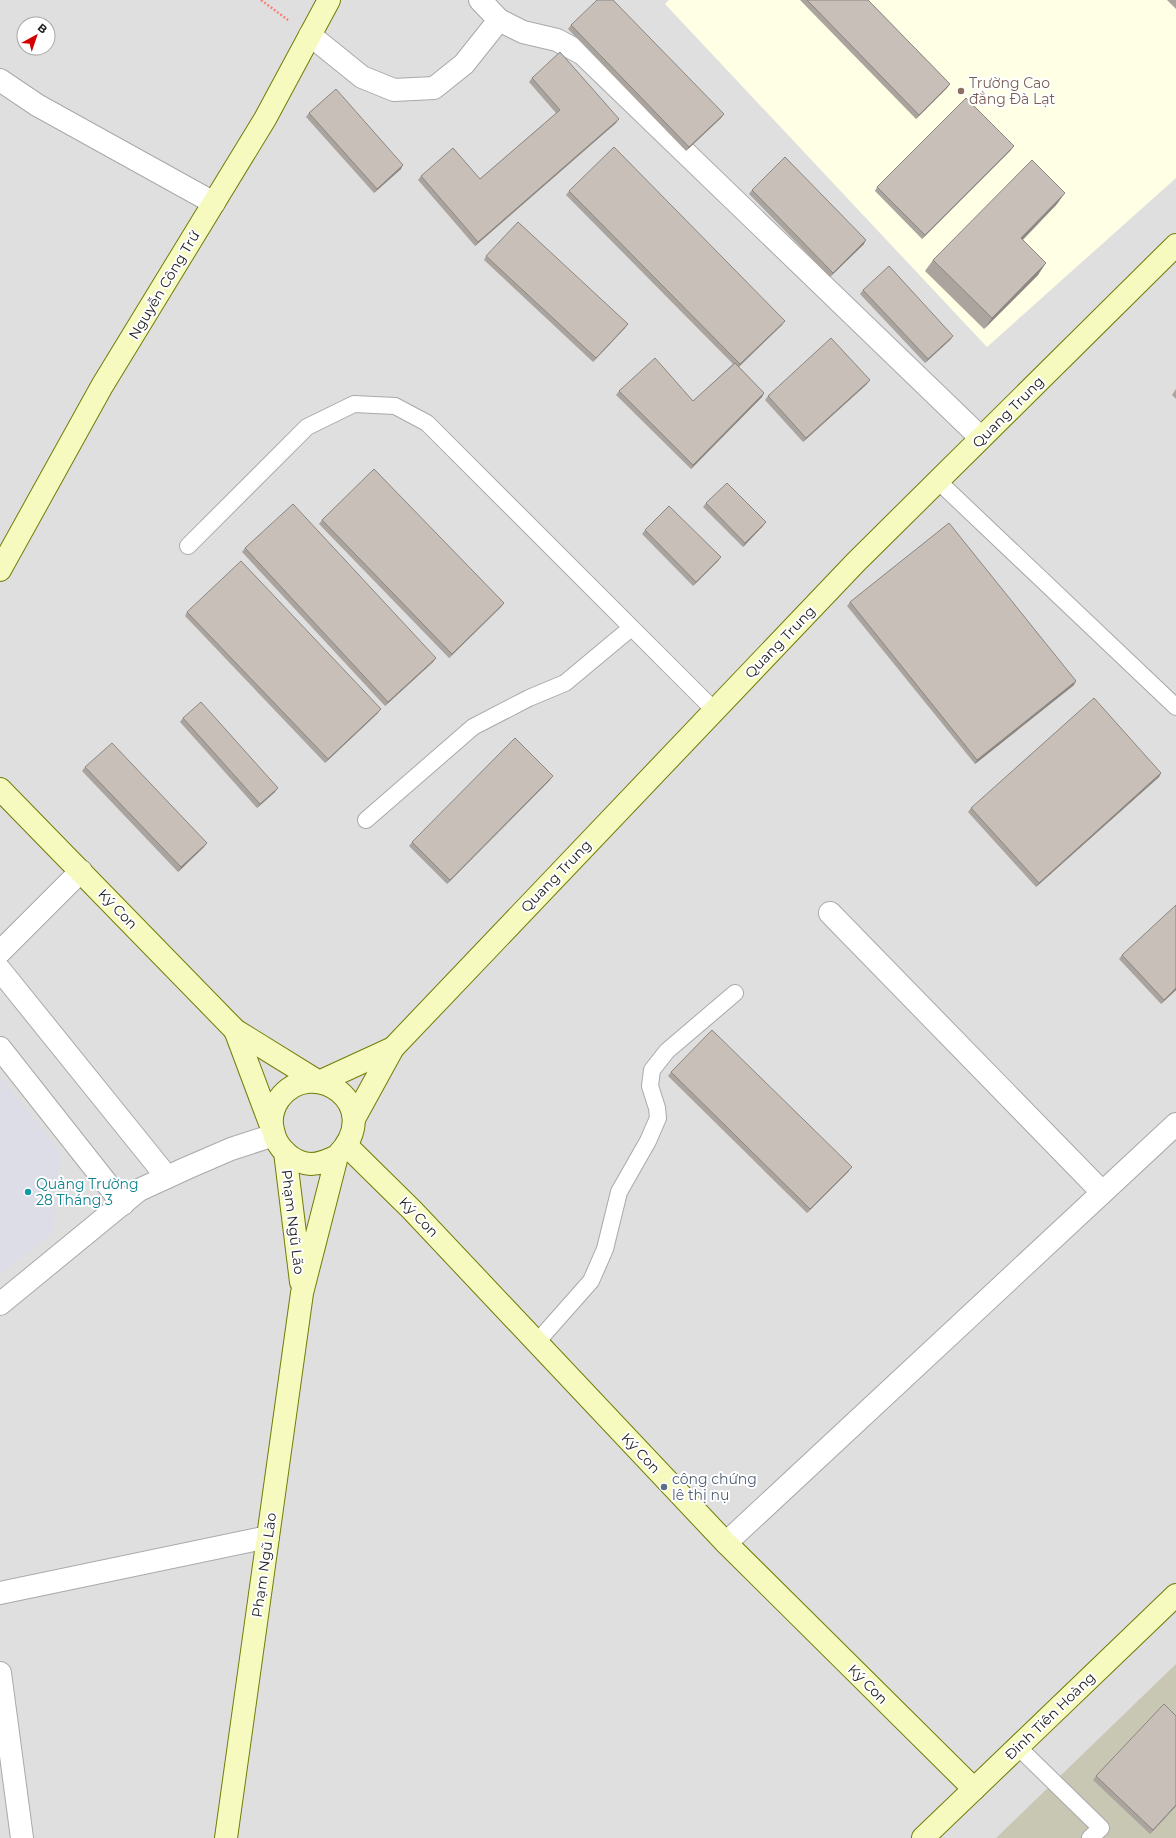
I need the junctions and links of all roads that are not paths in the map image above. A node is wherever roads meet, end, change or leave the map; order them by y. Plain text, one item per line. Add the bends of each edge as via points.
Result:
1 (329, 0) edge
2 (480, 0) edge
3 (499, 20) junction
4 (310, 35) junction
5 (0, 80) edge
6 (214, 203) junction
7 (1176, 244) edge
8 (981, 438) junction
9 (938, 481) junction
10 (188, 546) dead end
11 (0, 570) edge
12 (631, 628) junction
13 (1176, 707) edge
14 (715, 711) junction
15 (0, 789) edge
16 (366, 820) dead end
17 (81, 871) junction
18 (830, 913) dead end
19 (0, 952) edge
20 (0, 970) edge
21 (735, 993) dead end
22 (235, 1030) junction
23 (0, 1048) edge
24 (393, 1048) junction
25 (319, 1082) junction
26 (354, 1119) junction
27 (1176, 1124) edge
28 (277, 1139) junction
29 (342, 1151) junction
30 (167, 1177) junction
31 (1102, 1192) junction
32 (123, 1204) junction
33 (302, 1293) junction
34 (0, 1304) edge
35 (537, 1342) junction
36 (268, 1537) junction
37 (726, 1543) junction
38 (0, 1593) edge
39 (1176, 1595) edge
40 (0, 1672) edge
41 (1018, 1747) junction
42 (974, 1789) junction
43 (1100, 1835) edge
44 (22, 1838) edge
45 (226, 1838) edge
46 (923, 1838) edge

1 - 4 street, Nguyễn Công Trứ
2 - 3 street
3 - 4 street via 464,64 434,88 394,90 362,77
3 - 8 street via 523,32 556,40 583,54
4 - 6 street, Nguyễn Công Trứ via 265,119
5 - 6 street via 37,104
6 - 11 street, Nguyễn Công Trứ via 102,386
7 - 8 street, Quang Trung
8 - 9 street, Quang Trung
9 - 13 lane
9 - 14 street, Quang Trung via 856,562
10 - 12 lane via 307,427 354,404 396,406 427,423
12 - 14 lane
12 - 16 lane via 564,683 473,727
14 - 24 street, Quang Trung
15 - 17 street, Ký Con
17 - 19 street
17 - 22 street, Ký Con
18 - 31 street
20 - 30 street
21 - 35 lane via 667,1051 652,1070 650,1086 658,1118 619,1192 605,1249 591,1281
22 - 25 street, Ký Con
22 - 28 street, Ký Con
23 - 32 street
24 - 25 street, Quang Trung
24 - 26 street, Quang Trung
25 - 26 street via 332,1086 342,1094 350,1105
25 - 28 street via 306,1082 283,1093 275,1104 272,1116
26 - 29 street via 353,1133
27 - 31 street
28 - 29 street via 296,1160 310,1164 324,1162
28 - 30 street via 231,1149
28 - 33 street, Phạm Ngũ Lão
29 - 33 street, Phạm Ngũ Lão
29 - 35 street, Ký Con via 412,1210
30 - 32 street via 139,1190
31 - 37 street
32 - 34 street
33 - 36 street, Phạm Ngũ Lão
35 - 37 street, Ký Con
36 - 38 street
36 - 45 street, Phạm Ngũ Lão
37 - 42 street, Ký Con
39 - 41 street, Đinh Tiên Hoàng
40 - 44 street
41 - 42 street, Đinh Tiên Hoàng
41 - 43 lane
42 - 46 street, Đinh Tiên Hoàng

